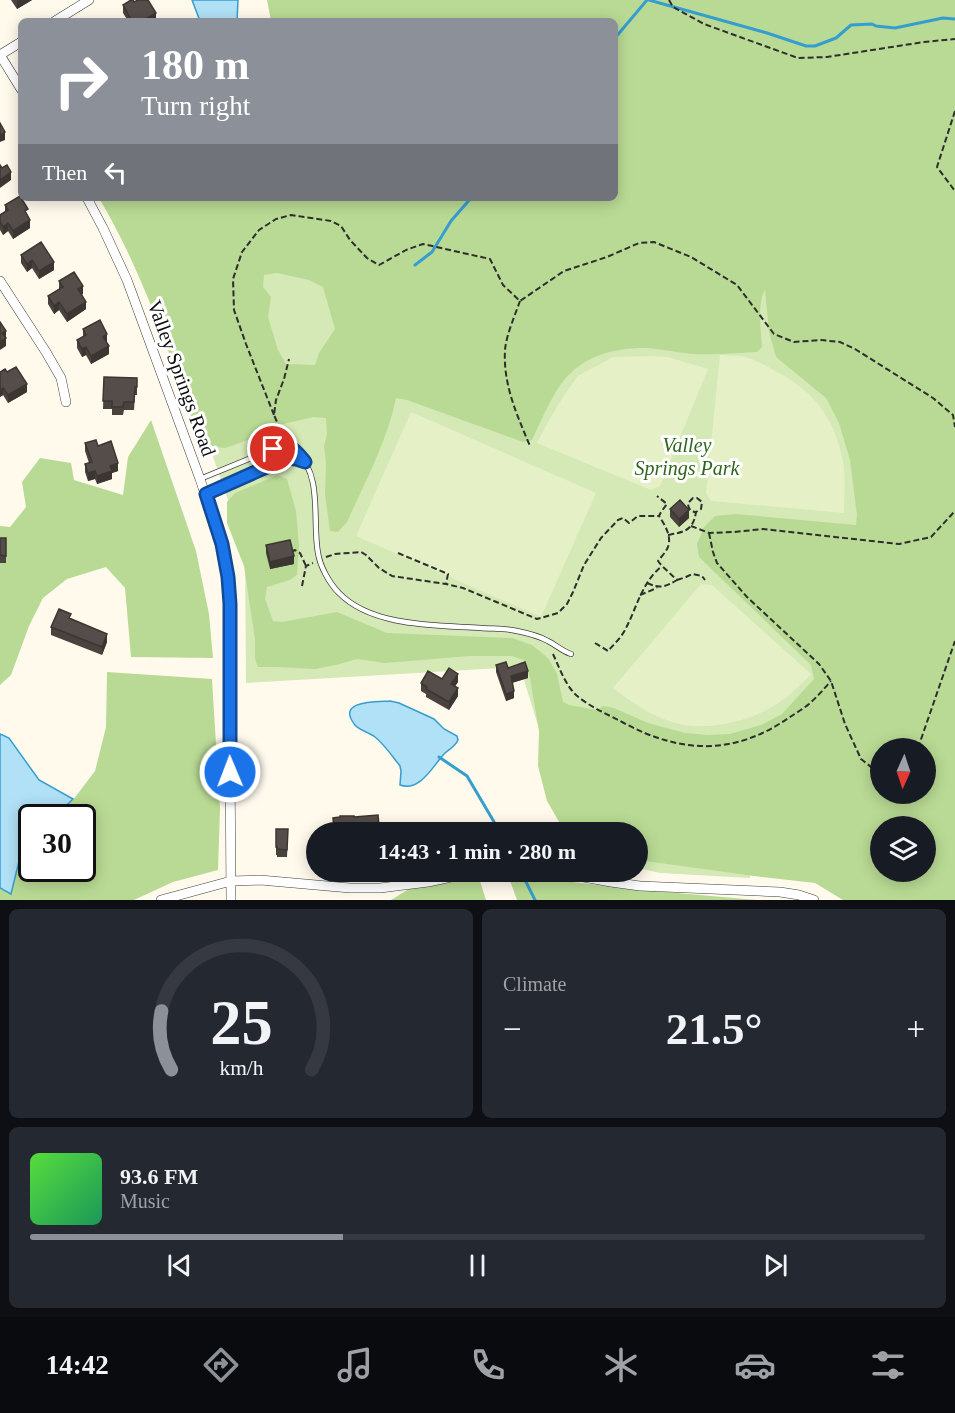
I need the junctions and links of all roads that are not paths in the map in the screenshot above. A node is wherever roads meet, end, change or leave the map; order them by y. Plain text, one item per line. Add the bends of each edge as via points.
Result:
1 (89, 0) edge
2 (60, 18) edge
3 (18, 44) edge
4 (0, 55) edge
5 (18, 84) edge
6 (89, 201) edge
7 (0, 281) edge
8 (66, 402) dead end
9 (305, 462) junction
10 (200, 479) junction
11 (206, 494) junction
12 (571, 654) dead end
13 (231, 881) junction
14 (428, 882) edge
15 (611, 882) edge
16 (161, 900) edge
17 (231, 900) edge
18 (814, 900) edge

1 - 2 street
3 - 4 street
4 - 5 street
6 - 10 street, Valley Springs Road via 127,280
7 - 8 street via 61,378
9 - 10 lane via 283,446
9 - 11 lane via 287,458
9 - 12 lane via 314,483 320,559 338,593 359,608 386,618 515,630 547,640
10 - 11 street, Valley Springs Road
11 - 13 street, Valley Springs Road via 222,544 228,586
13 - 14 street via 350,888
13 - 16 street
13 - 17 street, Valley Springs Road
15 - 18 street via 780,892

